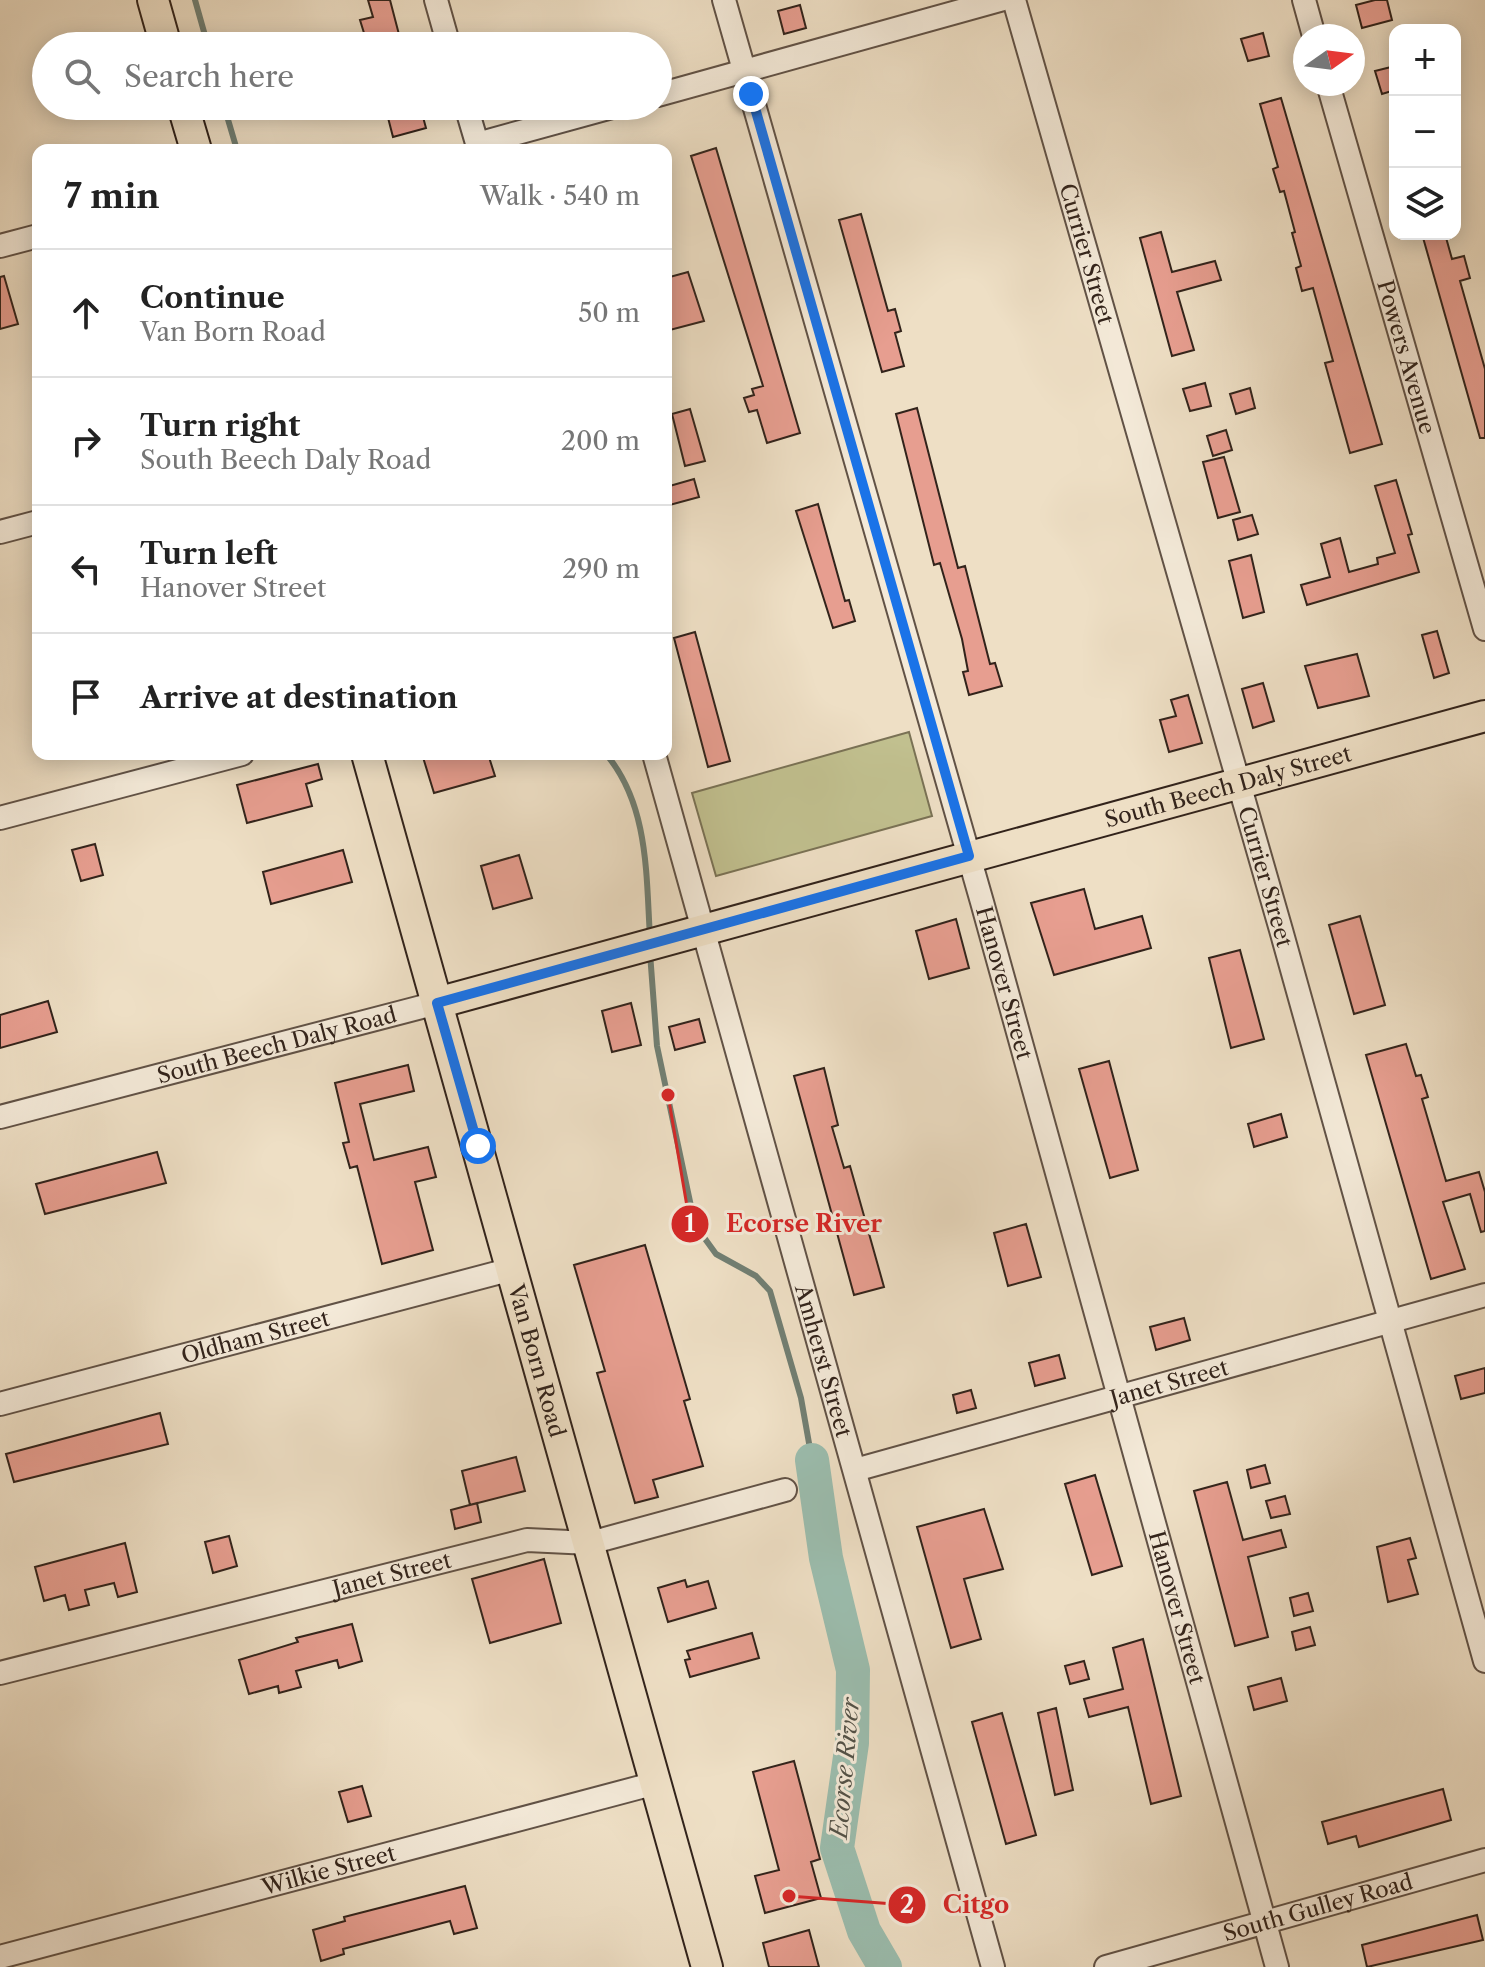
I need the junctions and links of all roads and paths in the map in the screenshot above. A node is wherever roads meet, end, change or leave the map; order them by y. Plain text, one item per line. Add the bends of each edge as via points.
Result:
1 (153, 0) edge
2 (436, 0) edge
3 (724, 0) edge
4 (1000, 0) edge
5 (1014, 0) edge
6 (1304, 0) edge
7 (1311, 24) edge
8 (162, 32) edge
9 (445, 32) edge
10 (744, 71) junction
11 (672, 91) edge
12 (1331, 96) edge
13 (187, 120) edge
14 (470, 120) edge
15 (569, 120) edge
16 (194, 144) edge
17 (477, 144) edge
18 (488, 144) edge
19 (32, 238) edge
20 (0, 246) edge
21 (32, 524) edge
22 (0, 532) edge
23 (1485, 629) edge
24 (1485, 716) edge
25 (219, 760) edge
26 (369, 760) edge
27 (656, 760) edge
28 (1239, 781) junction
29 (0, 818) edge
30 (969, 856) junction
31 (703, 930) junction
32 (437, 1003) junction
33 (0, 1117) edge
34 (512, 1269) junction
35 (1485, 1295) edge
36 (1390, 1321) junction
37 (1121, 1395) junction
38 (0, 1404) edge
39 (855, 1470) junction
40 (785, 1490) dead end
41 (590, 1543) junction
42 (1485, 1661) edge
43 (0, 1673) edge
44 (656, 1783) junction
45 (1485, 1860) edge
46 (1267, 1921) junction
47 (0, 1957) edge
48 (707, 1967) edge
49 (993, 1967) edge
50 (1106, 1967) edge
51 (1277, 1967) edge

1 - 8 main road
2 - 9 street
3 - 10 street, Hanover Street
4 - 10 street
5 - 28 street, Currier Street
6 - 7 street
10 - 11 street
10 - 30 street, Hanover Street
12 - 23 street, Powers Avenue
13 - 16 main road
14 - 17 street
15 - 18 street
19 - 20 street
21 - 22 street
24 - 28 main road, South Beech Daly Street
25 - 29 street
26 - 32 main road, Van Born Road
27 - 31 street, Amherst Street
28 - 30 main road, South Beech Daly Street
28 - 36 street, Currier Street
30 - 31 main road, South Beech Daly Road
30 - 37 street, Hanover Street
31 - 32 main road, South Beech Daly Road
31 - 39 street, Amherst Street
32 - 33 street, South Beech Daly Road
32 - 34 main road, Van Born Road
34 - 38 street, Oldham Street
34 - 41 main road, Van Born Road
35 - 36 street, Janet Street
36 - 37 street, Janet Street
36 - 42 street, Currier Street
37 - 39 street, Janet Street
37 - 46 street, Hanover Street
39 - 49 street, Amherst Street
40 - 41 street, Janet Street
41 - 43 street, Janet Street via 527,1540
41 - 44 main road, Van Born Road
44 - 47 street, Wilkie Street
44 - 48 main road, Van Born Road
45 - 46 street, South Gulley Road
46 - 50 street, South Gulley Road
46 - 51 street, Hanover Street

